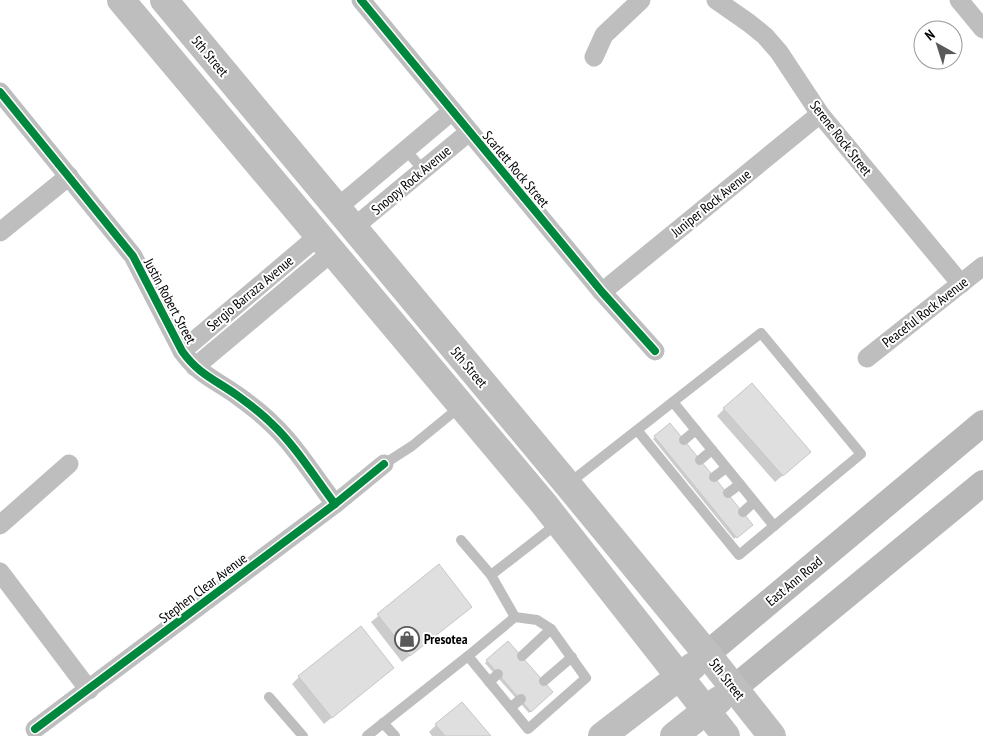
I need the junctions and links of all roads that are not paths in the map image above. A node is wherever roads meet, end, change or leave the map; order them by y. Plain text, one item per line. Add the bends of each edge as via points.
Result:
1 (121, 0) edge
2 (164, 0) edge
3 (641, 0) edge
4 (716, 0) edge
5 (959, 0) edge
6 (367, 2) edge
7 (983, 29) edge
8 (594, 57) dead end
9 (0, 92) edge
10 (452, 111) junction
11 (820, 114) junction
12 (469, 132) junction
13 (406, 150) junction
14 (255, 160) junction
15 (423, 170) junction
16 (69, 176) junction
17 (345, 218) junction
18 (0, 232) edge
19 (325, 244) junction
20 (983, 266) edge
21 (962, 284) junction
22 (602, 292) junction
23 (242, 301) junction
24 (423, 311) junction
25 (255, 317) junction
26 (182, 351) junction
27 (655, 351) dead end
28 (867, 358) dead end
29 (195, 367) junction
30 (672, 402) junction
31 (462, 405) junction
32 (983, 424) edge
33 (637, 430) junction
34 (696, 430) junction
35 (684, 440) dead end
36 (712, 450) junction
37 (700, 460) dead end
38 (69, 464) dead end
39 (384, 464) joint
40 (726, 468) junction
41 (714, 477) dead end
42 (983, 483) edge
43 (740, 484) junction
44 (568, 485) junction
45 (728, 493) dead end
46 (754, 502) junction
47 (335, 504) junction
48 (743, 512) dead end
49 (559, 523) junction
50 (0, 525) edge
51 (774, 526) junction
52 (461, 540) dead end
53 (0, 572) edge
54 (491, 575) junction
55 (516, 617) junction
56 (551, 630) junction
57 (707, 654) junction
58 (468, 656) junction
59 (522, 656) dead end
60 (572, 657) junction
61 (498, 674) dead end
62 (679, 678) junction
63 (544, 681) dead end
64 (489, 682) junction
65 (734, 688) junction
66 (89, 690) junction
67 (269, 697) dead end
68 (521, 700) dead end
69 (511, 707) junction
70 (706, 711) junction
71 (384, 723) junction
72 (35, 729) dead end
73 (303, 736) edge
74 (367, 736) edge
75 (395, 736) edge
76 (602, 736) edge
77 (674, 736) edge
78 (726, 736) edge
79 (772, 736) edge

1 - 14 main road
2 - 17 main road, 5th Street
3 - 8 street via 604,35
4 - 11 street, Serene Rock Street via 765,36
5 - 7 street
6 - 10 street, Scarlett Rock Street
9 - 16 street, Justin Robert Street
10 - 12 street, Scarlett Rock Street
10 - 13 street, Snoopy Rock Avenue
11 - 21 street, Serene Rock Street
11 - 22 street, Juniper Rock Avenue
12 - 15 street, Snoopy Rock Avenue
12 - 22 street, Scarlett Rock Street
13 - 15 lane
13 - 17 street, Snoopy Rock Avenue
14 - 17 main road via 329,218
14 - 19 main road
15 - 17 street, Snoopy Rock Avenue
16 - 18 street
16 - 26 street, Justin Robert Street via 132,256
17 - 24 main road, 5th Street
19 - 23 street, Sergio Barraza Avenue
19 - 24 main road via 349,252 364,268
19 - 25 street, Sergio Barraza Avenue
19 - 31 main road
20 - 21 street, Peaceful Rock Avenue
21 - 28 street, Peaceful Rock Avenue
22 - 27 street, Scarlett Rock Street
23 - 25 lane
23 - 26 street, Sergio Barraza Avenue
24 - 44 main road, 5th Street
25 - 29 street, Sergio Barraza Avenue
26 - 29 street, Justin Robert Street
29 - 47 street, Justin Robert Street via 272,423
30 - 33 lane
30 - 34 lane
30 - 51 lane via 761,333 861,454
31 - 39 lane via 412,446
31 - 49 main road
32 - 57 main road, East Ann Road
33 - 44 lane
33 - 51 lane via 664,455 723,528 739,555
34 - 35 lane
34 - 36 lane
36 - 37 lane
36 - 40 lane
38 - 50 street
39 - 47 street, Stephen Clear Avenue
40 - 41 lane
40 - 43 lane
42 - 65 main road
43 - 45 lane
43 - 46 lane
44 - 57 main road, 5th Street
46 - 48 lane
46 - 51 lane
47 - 66 street, Stephen Clear Avenue
49 - 54 lane
49 - 62 main road
52 - 54 lane
53 - 66 street
54 - 55 lane
55 - 56 lane via 537,620
55 - 58 lane
56 - 59 lane
56 - 60 lane
57 - 62 main road, East Ann Road
57 - 65 main road, 5th Street
58 - 64 lane
58 - 71 lane
60 - 63 lane
60 - 69 lane via 586,678 528,729
61 - 64 lane
62 - 70 main road
62 - 76 main road, East Ann Road
64 - 69 lane
65 - 70 main road
65 - 79 main road, 5th Street
66 - 72 street, Stephen Clear Avenue
67 - 73 lane
68 - 69 lane
70 - 77 main road
70 - 78 main road
71 - 74 lane
71 - 75 lane

